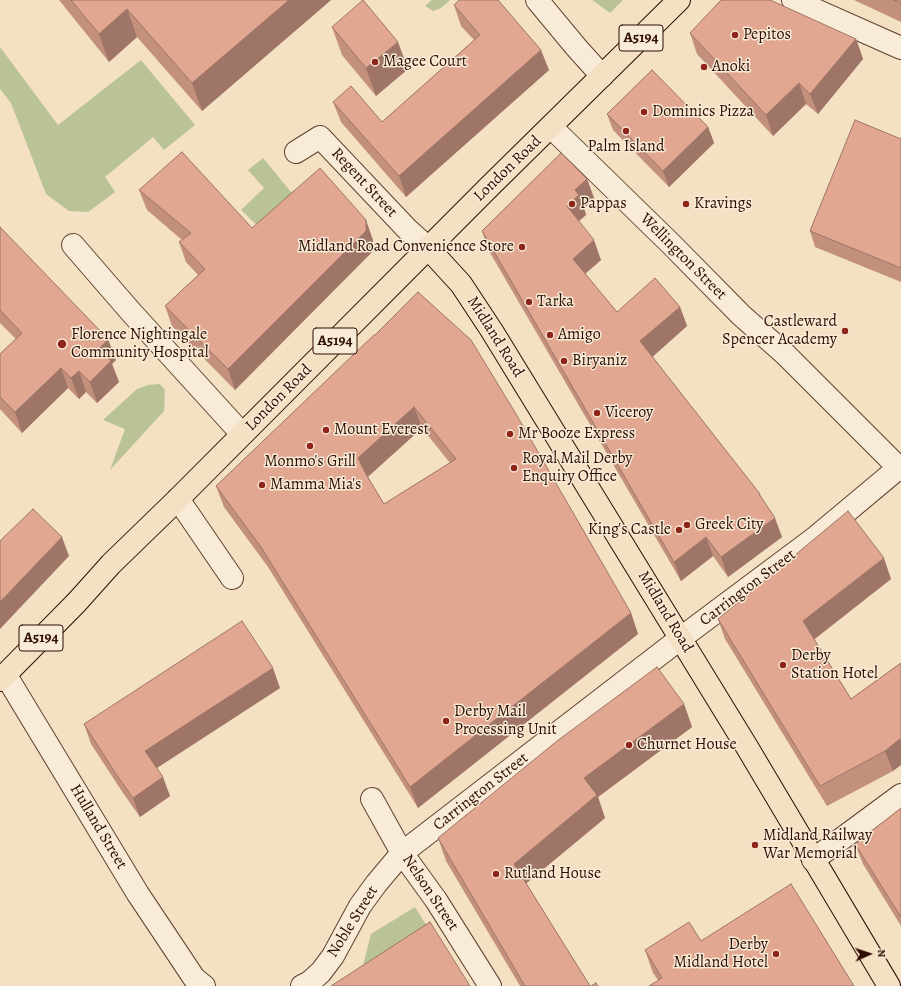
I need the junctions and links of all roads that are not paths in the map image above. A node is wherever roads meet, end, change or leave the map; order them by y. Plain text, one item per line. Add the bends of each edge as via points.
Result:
1 (537, 0) edge
2 (680, 0) edge
3 (793, 0) edge
4 (901, 48) edge
5 (602, 76) junction
6 (550, 127) junction
7 (296, 152) dead end
8 (73, 245) dead end
9 (428, 248) junction
10 (242, 434) junction
11 (900, 468) edge
12 (178, 499) junction
13 (232, 578) dead end
14 (681, 638) junction
15 (3, 677) edge
16 (901, 795) edge
17 (372, 799) dead end
18 (402, 853) junction
19 (814, 860) junction
20 (199, 982) edge
21 (302, 986) edge
22 (490, 986) edge
23 (889, 986) edge

1 - 5 street
2 - 5 main road, London Road / A5194
3 - 4 street
5 - 6 main road, London Road / A5194
6 - 9 main road, London Road / A5194
6 - 11 street, Wellington Street
7 - 9 street, Regent Street via 320,138
8 - 10 street
9 - 10 main road, London Road / A5194
9 - 14 main road, Midland Road via 461,284 492,331
10 - 12 main road, London Road / A5194
11 - 14 street, Carrington Street via 816,537
12 - 13 street
12 - 15 main road, London Road / A5194 via 111,564
14 - 18 street, Carrington Street
14 - 19 main road, Midland Road
15 - 20 street, Hulland Street via 138,894
16 - 19 street
17 - 18 street, Nelson Street
18 - 21 street, Noble Street via 360,906 333,956 321,972
18 - 22 street, Nelson Street via 436,900
19 - 23 main road, Midland Road

